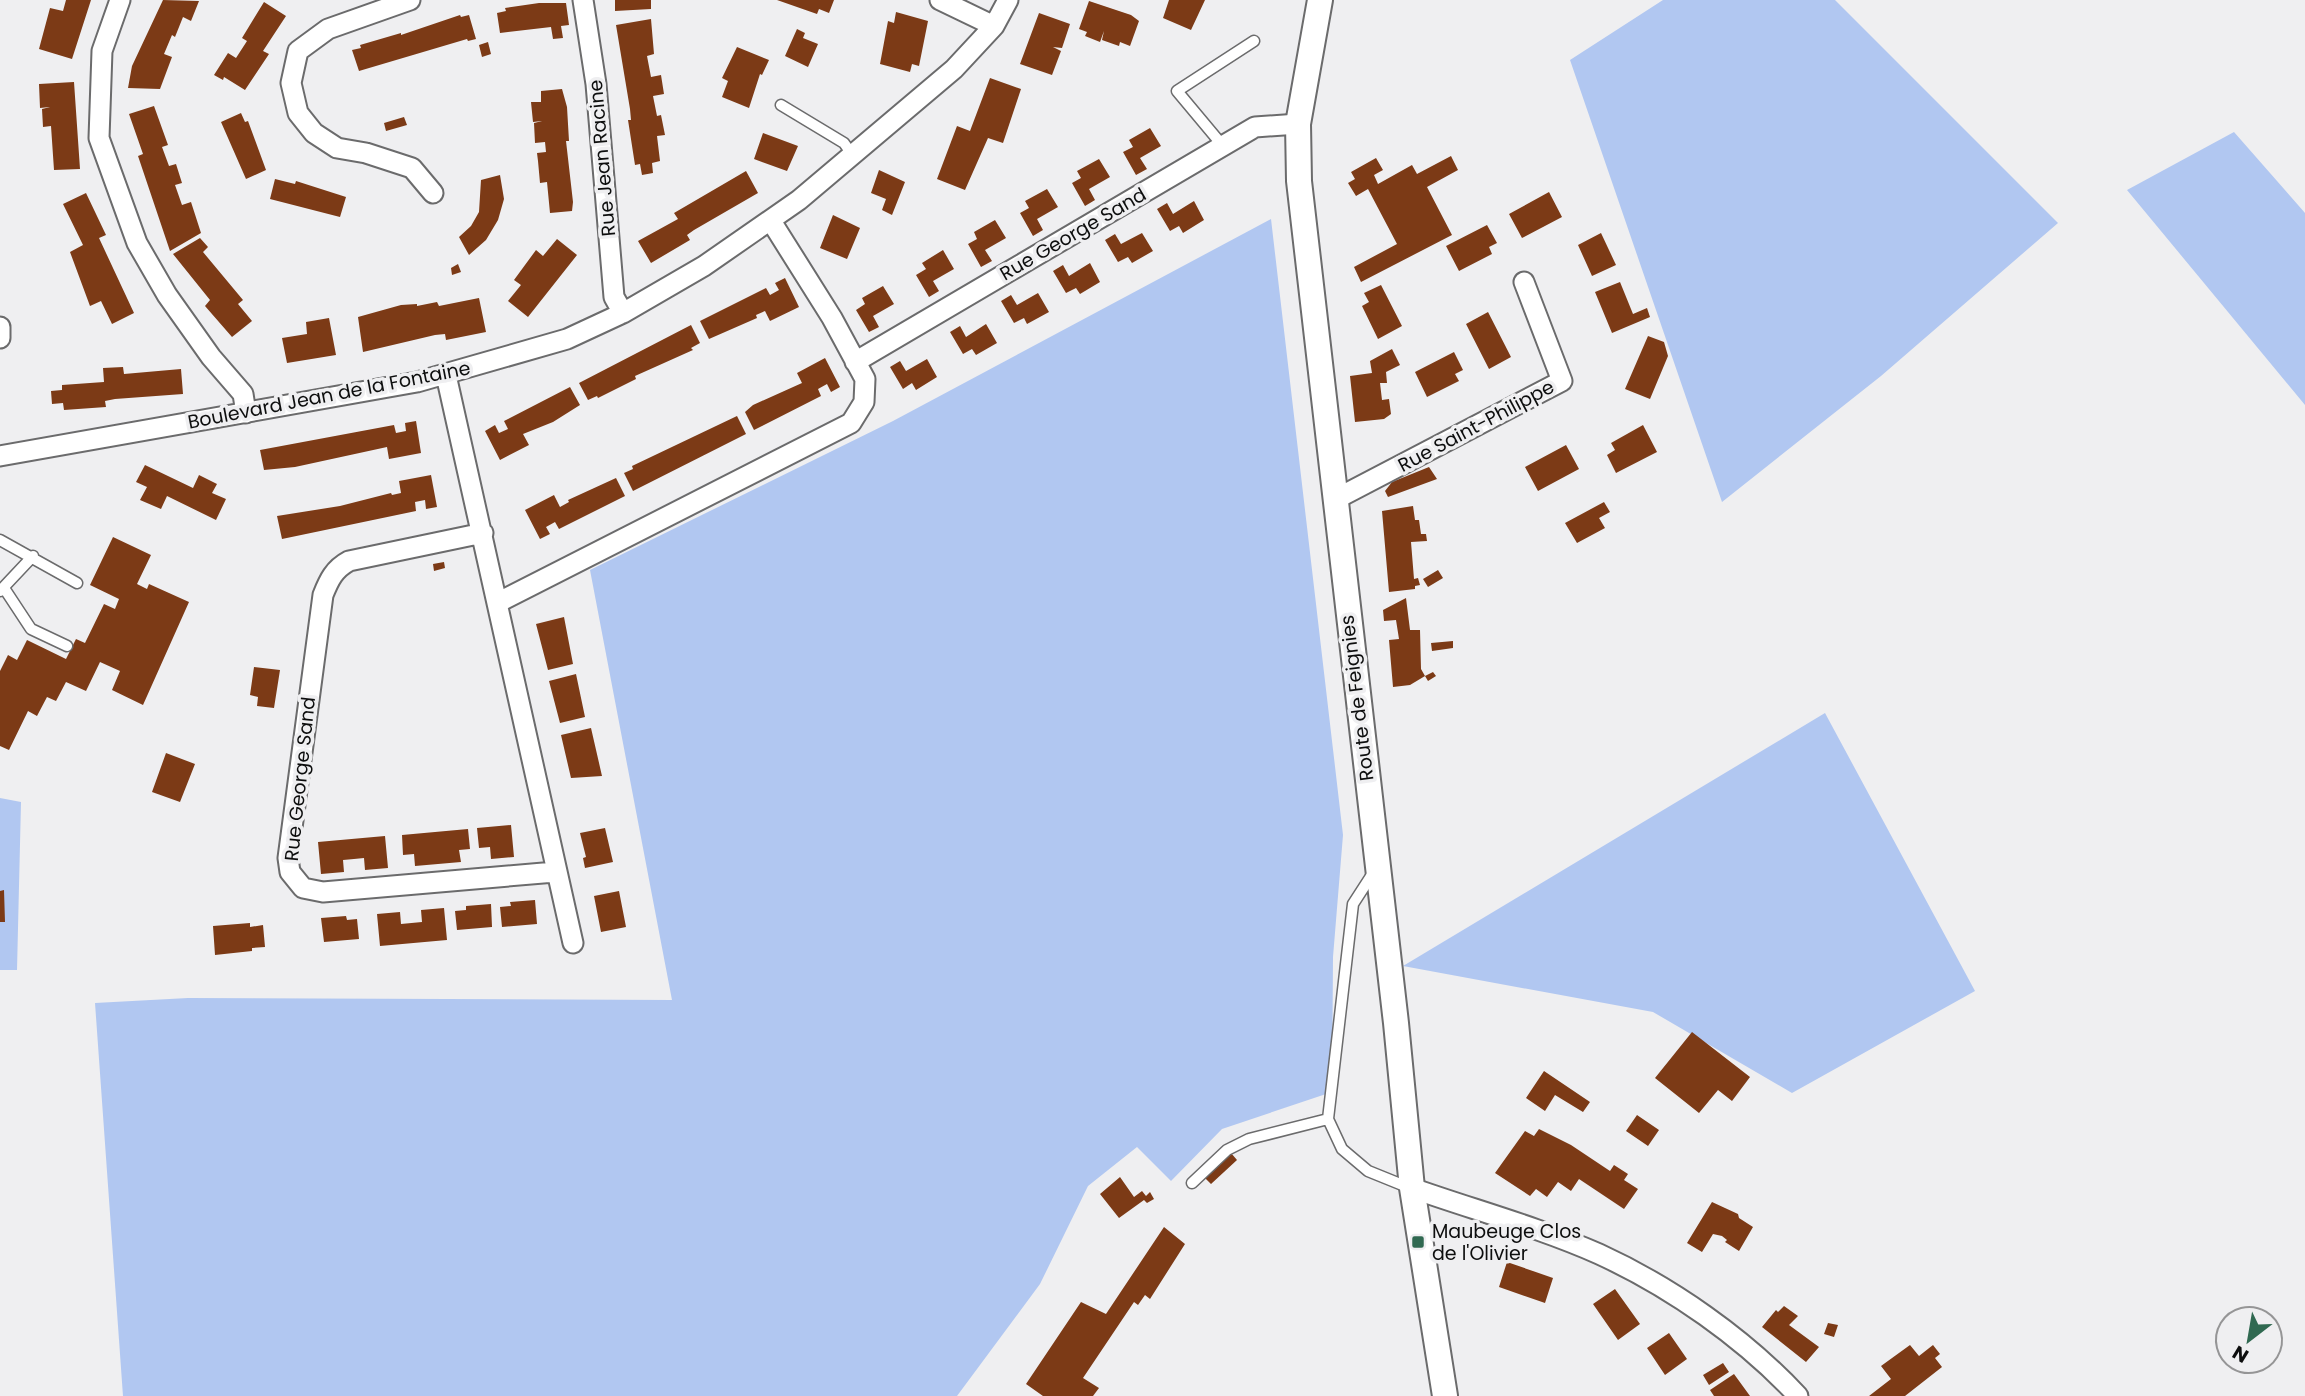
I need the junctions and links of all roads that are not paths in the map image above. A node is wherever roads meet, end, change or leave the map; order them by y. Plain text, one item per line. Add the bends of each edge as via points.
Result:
1 (120, 0) edge
2 (410, 0) edge
3 (583, 0) edge
4 (940, 0) edge
5 (1009, 0) edge
6 (1320, 0) edge
7 (994, 26) junction
8 (1254, 41) dead end
9 (781, 105) dead end
10 (1298, 124) junction
11 (1223, 146) junction
12 (851, 153) junction
13 (433, 192) dead end
14 (771, 221) junction
15 (1524, 282) dead end
16 (623, 313) junction
17 (0, 327) edge
18 (0, 338) edge
19 (855, 362) junction
20 (446, 375) junction
21 (246, 413) junction
22 (0, 456) edge
23 (1334, 500) junction
24 (483, 533) junction
25 (0, 540) edge
26 (33, 556) junction
27 (77, 583) dead end
28 (2, 589) edge
29 (497, 603) junction
30 (67, 646) dead end
31 (1377, 866) junction
32 (555, 872) junction
33 (573, 943) dead end
34 (1328, 1119) junction
35 (1192, 1183) dead end
36 (1412, 1188) junction
37 (1445, 1396) edge
38 (1798, 1396) edge

1 - 21 street via 102,51 99,138 137,243 167,295 243,394
2 - 13 street via 328,29 299,51 291,83 299,113 314,133 337,148 412,168
3 - 16 street, Rue Jean Racine via 596,84 614,297
4 - 7 street
5 - 7 street, Boulevard Jean de la Fontaine
6 - 10 street, Route de Feignies
7 - 12 street, Boulevard Jean de la Fontaine via 954,69
8 - 11 lane via 1177,91
9 - 12 lane
10 - 11 street, Rue George Sand via 1255,127
10 - 23 street, Route de Feignies via 1298,181
11 - 19 street, Rue George Sand
12 - 14 street, Boulevard Jean de la Fontaine
14 - 16 street, Boulevard Jean de la Fontaine via 648,302
14 - 19 street
15 - 23 street, Rue Saint-Philippe via 1562,381
16 - 20 street, Boulevard Jean de la Fontaine via 567,339
17 - 18 street
19 - 29 street via 865,379 864,402 851,423
20 - 21 street, Boulevard Jean de la Fontaine
20 - 24 street
21 - 22 street, Boulevard Jean de la Fontaine
23 - 31 street, Route de Feignies
24 - 29 street
24 - 32 street, Rue George Sand via 349,561 330,579 323,595 288,858 290,872 303,888 323,892
25 - 26 lane
26 - 27 lane
26 - 28 lane
28 - 30 lane via 31,629
29 - 32 street
31 - 34 lane via 1353,904
31 - 36 street, Route de Feignies
32 - 33 street
34 - 35 lane via 1249,1139 1227,1150
34 - 36 lane via 1342,1149 1368,1171
36 - 37 street, Route de Feignies
36 - 38 street via 1600,1255 1724,1330

